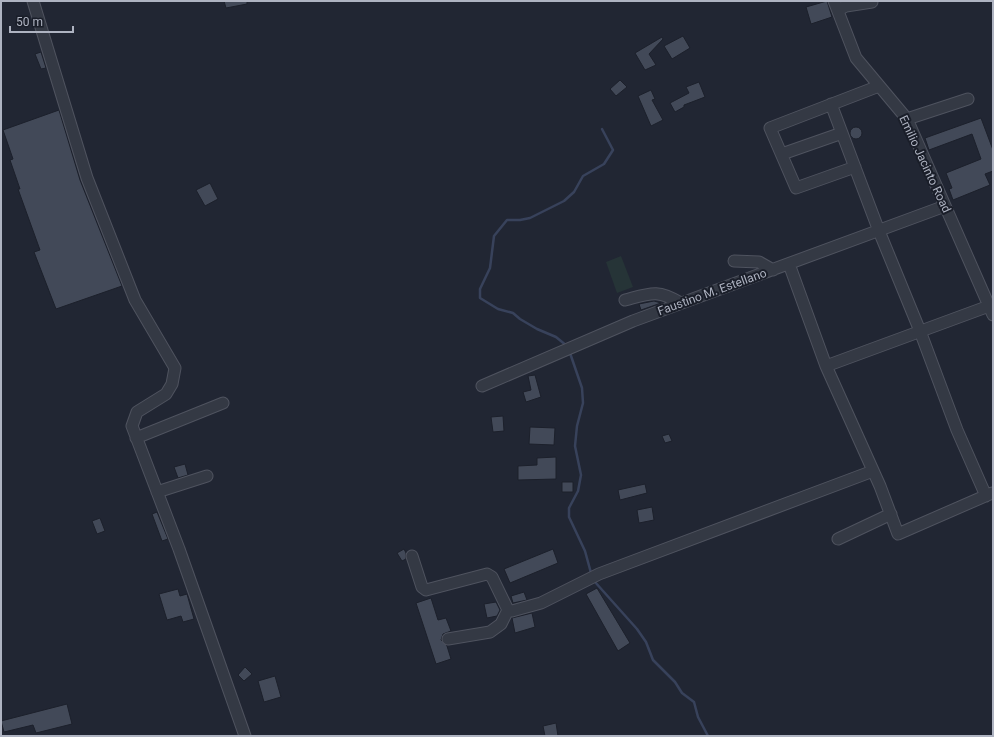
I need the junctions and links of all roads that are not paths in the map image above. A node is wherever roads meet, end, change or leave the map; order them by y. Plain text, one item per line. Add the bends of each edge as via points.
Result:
1 (33, 1) edge
2 (872, 2) edge
3 (836, 5) edge
4 (879, 86) junction
5 (968, 99) dead end
6 (831, 104) junction
7 (907, 119) junction
8 (842, 133) junction
9 (782, 154) junction
10 (855, 167) junction
11 (945, 206) junction
12 (879, 231) junction
13 (734, 261) dead end
14 (789, 264) junction
15 (773, 270) junction
16 (625, 300) dead end
17 (681, 303) junction
18 (991, 310) edge
19 (920, 331) junction
20 (826, 366) junction
21 (482, 386) dead end
22 (223, 402) dead end
23 (136, 438) junction
24 (873, 471) junction
25 (207, 476) dead end
26 (157, 492) junction
27 (990, 494) edge
28 (891, 514) junction
29 (838, 539) dead end
30 (412, 556) dead end
31 (508, 610) junction
32 (448, 639) dead end
33 (245, 736) edge

1 - 23 street via 87,178 135,300 175,368 172,384 166,394 137,412 132,426
2 - 3 street
3 - 4 street, Emilio Jacinto Road via 856,58
4 - 6 street
4 - 7 street, Emilio Jacinto Road
5 - 7 street
6 - 8 street
6 - 9 street via 770,128
7 - 11 street, Emilio Jacinto Road
8 - 9 street
8 - 10 street
9 - 10 street via 796,188
10 - 12 street
11 - 12 street, Faustino M. Estellano
11 - 18 street, Emilio Jacinto Road
12 - 14 street, Faustino M. Estellano
12 - 19 street
13 - 15 street via 759,262
14 - 15 street, Faustino M. Estellano
14 - 20 street
15 - 17 street, Faustino M. Estellano
16 - 17 street via 654,292
17 - 21 street, Faustino M. Estellano
18 - 19 street
19 - 20 street
19 - 27 street via 957,430
20 - 24 street
22 - 23 street
23 - 26 street
24 - 28 street
24 - 31 street via 599,574 541,603
25 - 26 street
26 - 33 street
27 - 28 street via 898,534
28 - 29 street
30 - 31 street via 422,586 426,590 487,574 492,577
31 - 32 street via 501,624 490,632

